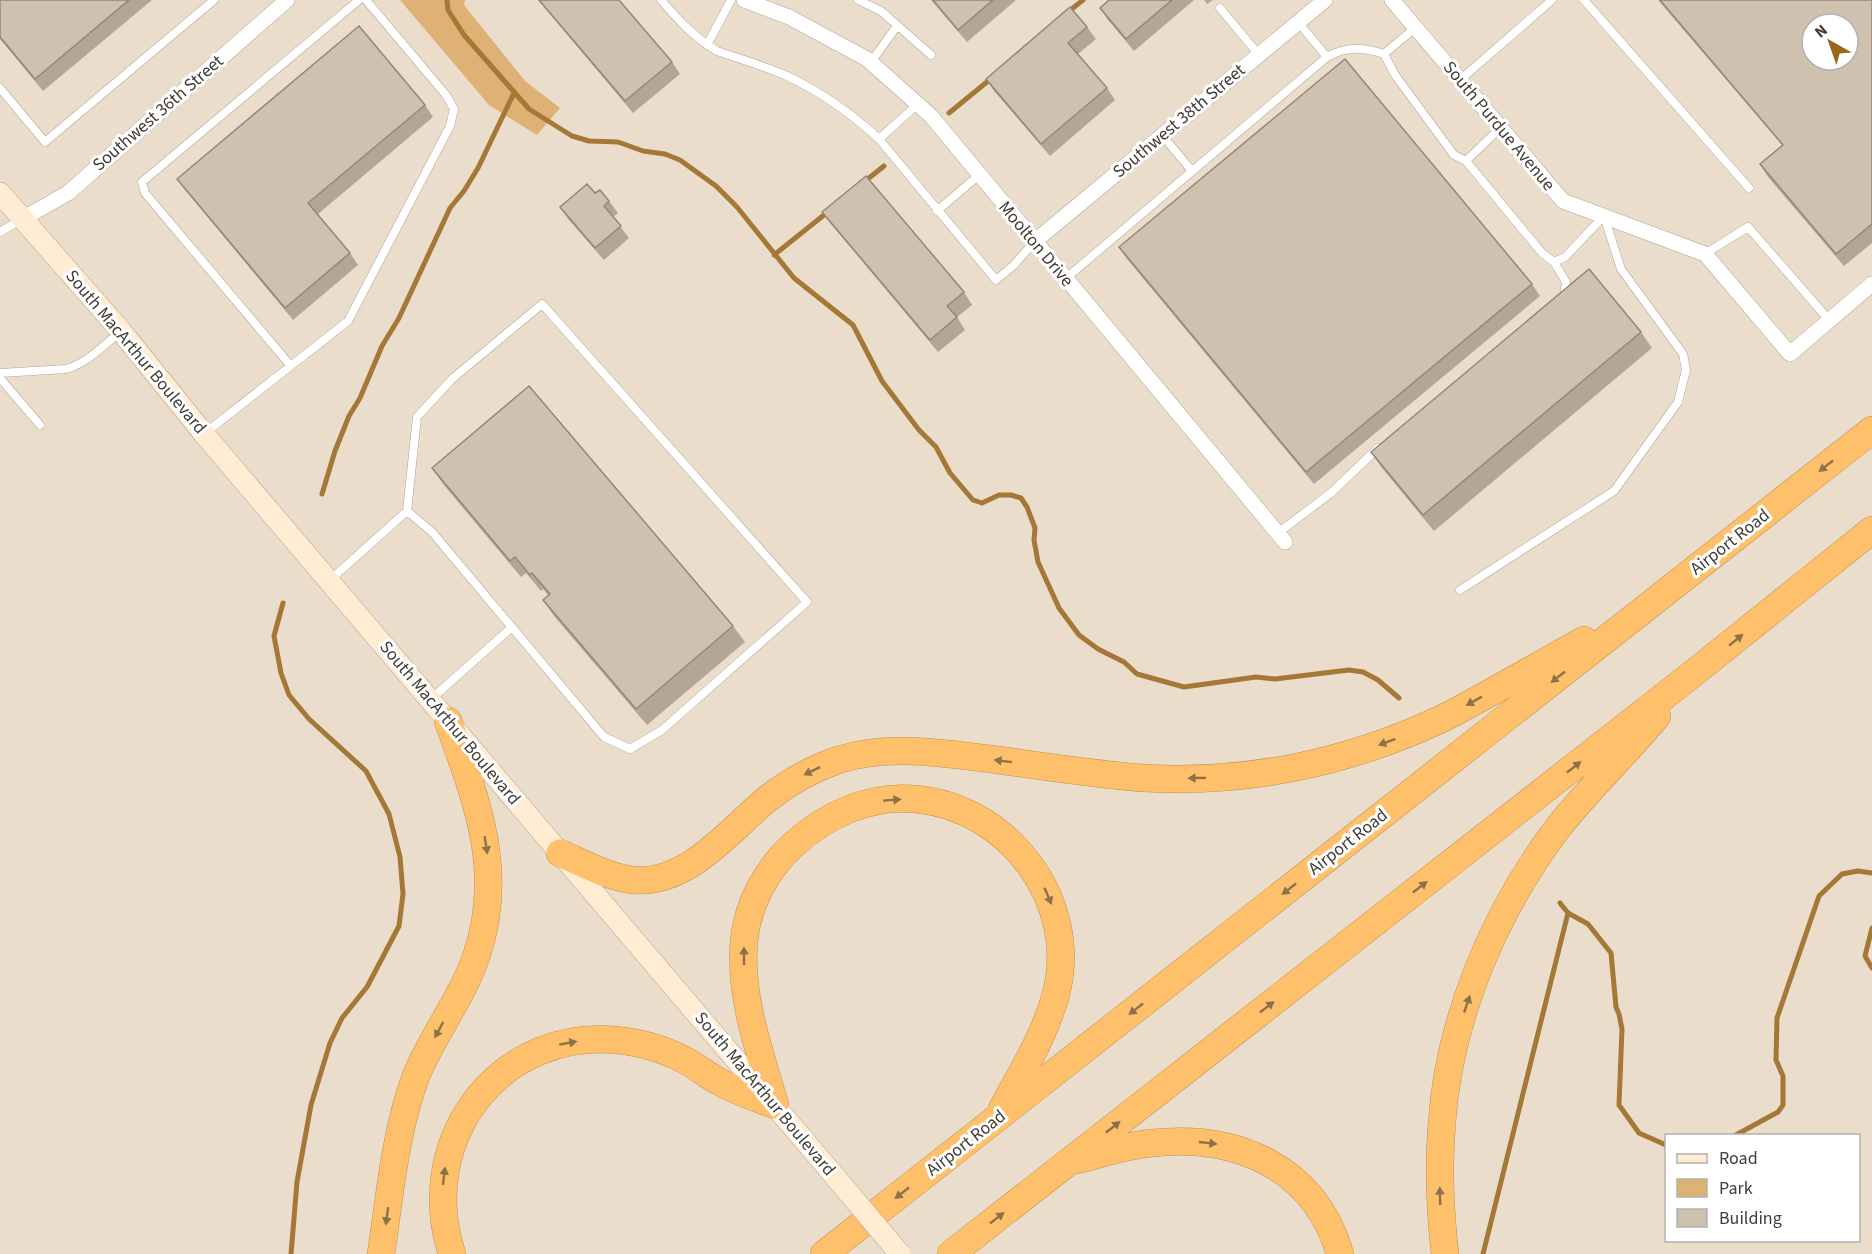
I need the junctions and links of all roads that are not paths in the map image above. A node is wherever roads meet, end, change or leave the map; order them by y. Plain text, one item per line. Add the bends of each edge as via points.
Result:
1 (214, 0) edge
2 (287, 0) edge
3 (359, 0) edge
4 (366, 0) edge
5 (661, 0) edge
6 (731, 0) edge
7 (744, 0) edge
8 (858, 0) edge
9 (1324, 0) edge
10 (1392, 0) edge
11 (1552, 0) edge
12 (1584, 0) edge
13 (1220, 8) dead end
14 (1298, 22) junction
15 (897, 26) junction
16 (1416, 27) junction
17 (707, 45) junction
18 (1384, 54) junction
19 (931, 55) dead end
20 (1259, 55) junction
21 (1327, 57) junction
22 (871, 62) junction
23 (1460, 80) junction
24 (0, 88) edge
25 (918, 104) junction
26 (1501, 128) junction
27 (1162, 135) junction
28 (879, 139) junction
29 (1466, 161) junction
30 (1192, 171) junction
31 (979, 175) junction
32 (1749, 188) dead end
33 (0, 193) edge
34 (937, 211) junction
35 (1604, 216) junction
36 (22, 219) junction
37 (0, 232) edge
38 (1034, 242) junction
39 (1705, 254) junction
40 (1554, 262) junction
41 (1065, 279) junction
42 (1872, 284) edge
43 (1555, 304) edge
44 (1830, 320) junction
45 (121, 331) junction
46 (290, 365) junction
47 (0, 374) edge
48 (0, 378) edge
49 (40, 426) dead end
50 (1872, 430) edge
51 (204, 434) junction
52 (1384, 444) edge
53 (407, 511) junction
54 (1872, 530) edge
55 (1282, 538) joint
56 (328, 581) junction
57 (1460, 590) dead end
58 (1654, 602) junction
59 (512, 627) junction
60 (1690, 676) junction
61 (430, 700) junction
62 (448, 721) junction
63 (560, 853) junction
64 (775, 1105) junction
65 (997, 1118) junction
66 (1067, 1163) junction
67 (381, 1254) edge
68 (452, 1254) edge
69 (824, 1254) edge
70 (900, 1254) edge
71 (951, 1254) edge
72 (1340, 1254) edge
73 (1445, 1254) edge

1 - 24 lane via 45,142
2 - 36 street, Southwest 36th Street via 68,193
3 - 46 lane via 142,182 145,193
4 - 46 lane via 454,108 450,126 348,321
5 - 17 lane via 683,26
6 - 17 lane
7 - 22 street, Moolton Drive via 789,17
8 - 15 lane via 880,11
9 - 14 street, Southwest 38th Street
10 - 16 street, South Purdue Avenue
11 - 23 lane
12 - 32 lane
13 - 20 lane
14 - 20 street, Southwest 38th Street
14 - 21 lane
15 - 19 lane
15 - 22 lane
16 - 18 lane
16 - 23 street, South Purdue Avenue
17 - 28 lane via 787,76 827,98
18 - 21 lane via 1368,49 1341,49
18 - 29 lane via 1454,155
20 - 27 street, Southwest 38th Street
21 - 30 lane
22 - 25 street, Moolton Drive
23 - 26 street, South Purdue Avenue
25 - 28 lane
25 - 31 street, Moolton Drive
26 - 29 lane
26 - 35 street, South Purdue Avenue via 1563,201
27 - 30 lane
27 - 38 street, Southwest 38th Street
28 - 34 lane
29 - 40 lane via 1542,253
30 - 41 lane
31 - 34 lane
31 - 38 street, Moolton Drive
33 - 36 main road, South MacArthur Boulevard
34 - 38 lane via 996,280
35 - 39 street, South Purdue Avenue
35 - 40 lane via 1565,257
35 - 57 lane via 1621,269 1683,354 1686,370 1678,402 1614,491
36 - 37 lane
36 - 45 main road, South MacArthur Boulevard
38 - 41 street, Moolton Drive
39 - 44 lane via 1748,227
39 - 44 street, South Purdue Avenue via 1790,354
40 - 43 lane via 1566,282 1564,296
41 - 55 street, Moolton Drive
42 - 44 street, South Purdue Avenue
45 - 47 lane via 76,366
45 - 51 main road, South MacArthur Boulevard
46 - 51 lane
48 - 49 lane
50 -> 58 highway, Airport Road
51 - 56 main road, South MacArthur Boulevard
52 - 55 lane
53 - 56 lane
53 - 59 lane via 432,532
53 - 59 lane via 417,417 452,379 542,304 807,602 662,730 630,749 604,737
60 -> 54 highway
56 - 61 main road, South MacArthur Boulevard
58 -> 63 highway via 1441,719 1339,758 1245,777 1197,779 1145,778 944,753 868,753 809,771 783,787 692,864 672,875 631,880
58 -> 65 highway, Airport Road
59 - 61 lane
66 -> 60 highway
73 -> 60 highway via 1440,1174 1442,1121 1461,1019 1479,970 1500,921 1557,830
61 - 62 main road, South MacArthur Boulevard
62 - 63 main road, South MacArthur Boulevard
62 -> 67 highway via 472,788 486,844 486,914 477,954 413,1087 401,1129
63 - 64 main road, South MacArthur Boulevard
64 -> 65 highway via 749,1014 744,971 744,940 752,907 781,856 827,818 859,804 915,799 945,804 1000,834 1040,878 1053,909 1060,961 1056,993 1045,1026
68 -> 64 highway via 443,1221 442,1192 454,1136 469,1108 488,1085 537,1051 563,1043 626,1041 688,1061 721,1083
64 - 70 main road, South MacArthur Boulevard, bridge
65 -> 69 highway, Airport Road
71 -> 66 highway
66 -> 72 highway via 1150,1143 1203,1142 1241,1149 1265,1160 1304,1191 1321,1213

